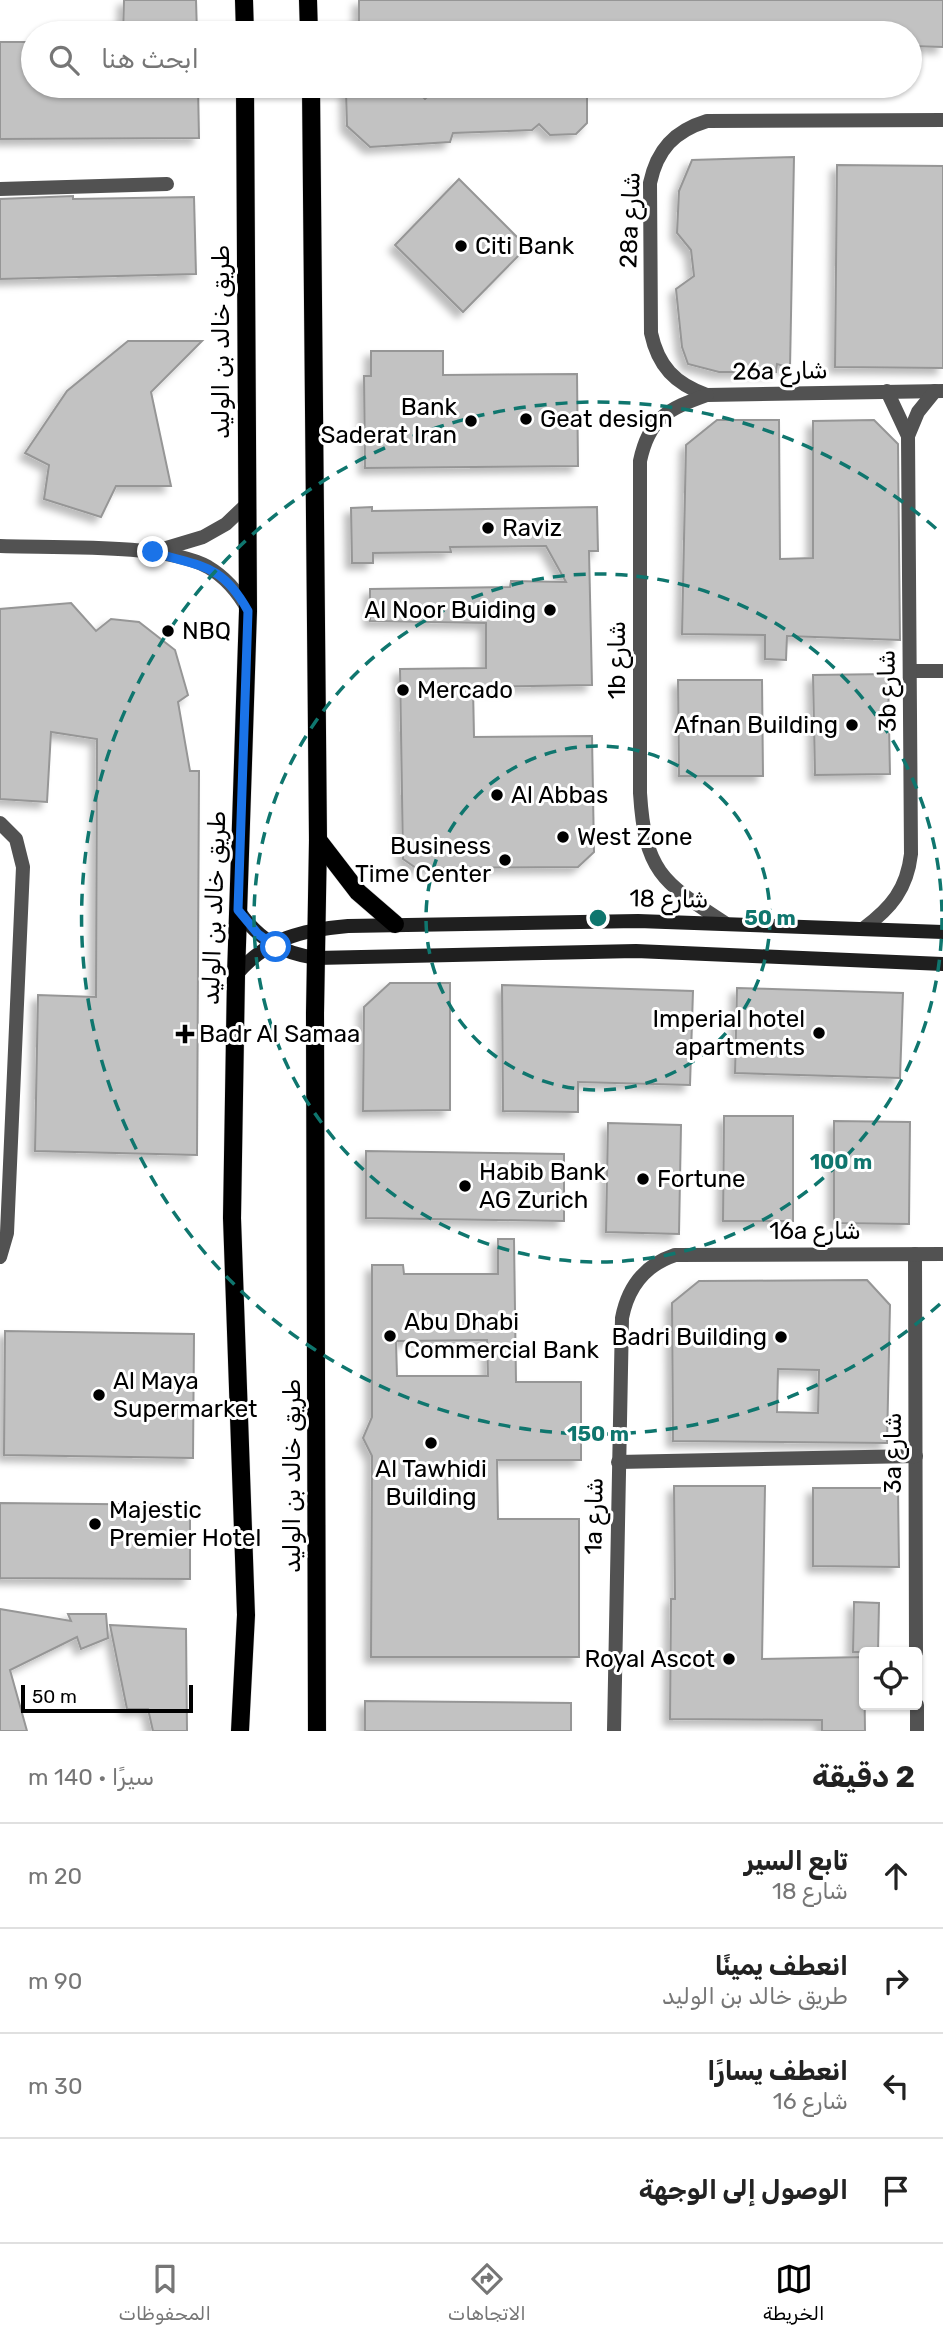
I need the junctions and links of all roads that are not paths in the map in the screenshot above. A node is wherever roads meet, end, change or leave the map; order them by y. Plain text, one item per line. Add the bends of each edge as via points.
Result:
1 (244, 0) edge
2 (308, 0) edge
3 (245, 21) edge
4 (309, 21) edge
5 (246, 98) edge
6 (311, 98) edge
7 (943, 120) edge
8 (167, 184) dead end
9 (0, 189) edge
10 (651, 333) joint
11 (887, 391) junction
12 (939, 391) edge
13 (707, 395) junction
14 (908, 436) junction
15 (246, 505) junction
16 (0, 546) edge
17 (153, 552) junction
18 (248, 611) junction
19 (910, 671) junction
20 (943, 671) edge
21 (0, 823) edge
22 (318, 840) junction
23 (238, 910) junction
24 (725, 923) junction
25 (395, 924) junction
26 (864, 928) junction
27 (316, 929) junction
28 (943, 932) edge
29 (270, 944) junction
30 (316, 958) junction
31 (943, 964) edge
32 (236, 975) junction
33 (686, 1254) joint
34 (915, 1254) junction
35 (943, 1254) edge
36 (0, 1257) edge
37 (916, 1456) junction
38 (618, 1462) junction
39 (916, 1647) edge
40 (917, 1710) edge
41 (240, 1731) edge
42 (317, 1731) edge
43 (614, 1731) edge
44 (917, 1731) edge

1 - 3 main road
2 - 4 main road
5 - 15 main road, طريق خالد بن الوليد
6 - 22 main road, طريق خالد بن الوليد
7 - 10 street, 28a شارع via 716,120 691,125 677,134 654,163 650,183
8 - 9 street
10 - 13 street, 26a شارع via 664,367 683,385
11 - 12 street, 26a شارع
11 - 13 street, 26a شارع
11 - 14 street, 3b شارع
12 - 14 street, 3b شارع via 918,412
13 - 24 street, 1b شارع via 668,411 654,423 644,439 640,461 640,793 642,832 661,875
14 - 19 street, 3b شارع
15 - 17 street via 203,537
15 - 18 main road, طريق خالد بن الوليد
16 - 17 street
17 - 18 street via 206,567 231,585
18 - 23 main road, طريق خالد بن الوليد
19 - 20 street
19 - 26 street, 3b شارع via 910,869 894,902
21 - 36 street via 16,839 23,867 7,1233
22 - 25 main road via 358,892
22 - 27 main road, طريق خالد بن الوليد
23 - 29 street
23 - 32 main road, طريق خالد بن الوليد
24 - 25 street, شارع 18
24 - 26 street, شارع 18
25 - 27 street, شارع 18
26 - 28 street, شارع 18
27 - 29 street, شارع 18
27 - 30 main road, طريق خالد بن الوليد
29 - 30 street
29 - 32 street, شارع 18
30 - 31 street via 636,951
30 - 42 main road, طريق خالد بن الوليد
32 - 41 main road, طريق خالد بن الوليد via 232,1218 246,1615
33 - 34 street, 16a شارع
33 - 38 street, 1a شارع via 650,1267 624,1304
34 - 35 street, 16a شارع
34 - 37 street, 3a شارع
37 - 38 street
37 - 39 street, 3a شارع
38 - 43 street, 1a شارع
40 - 44 street

